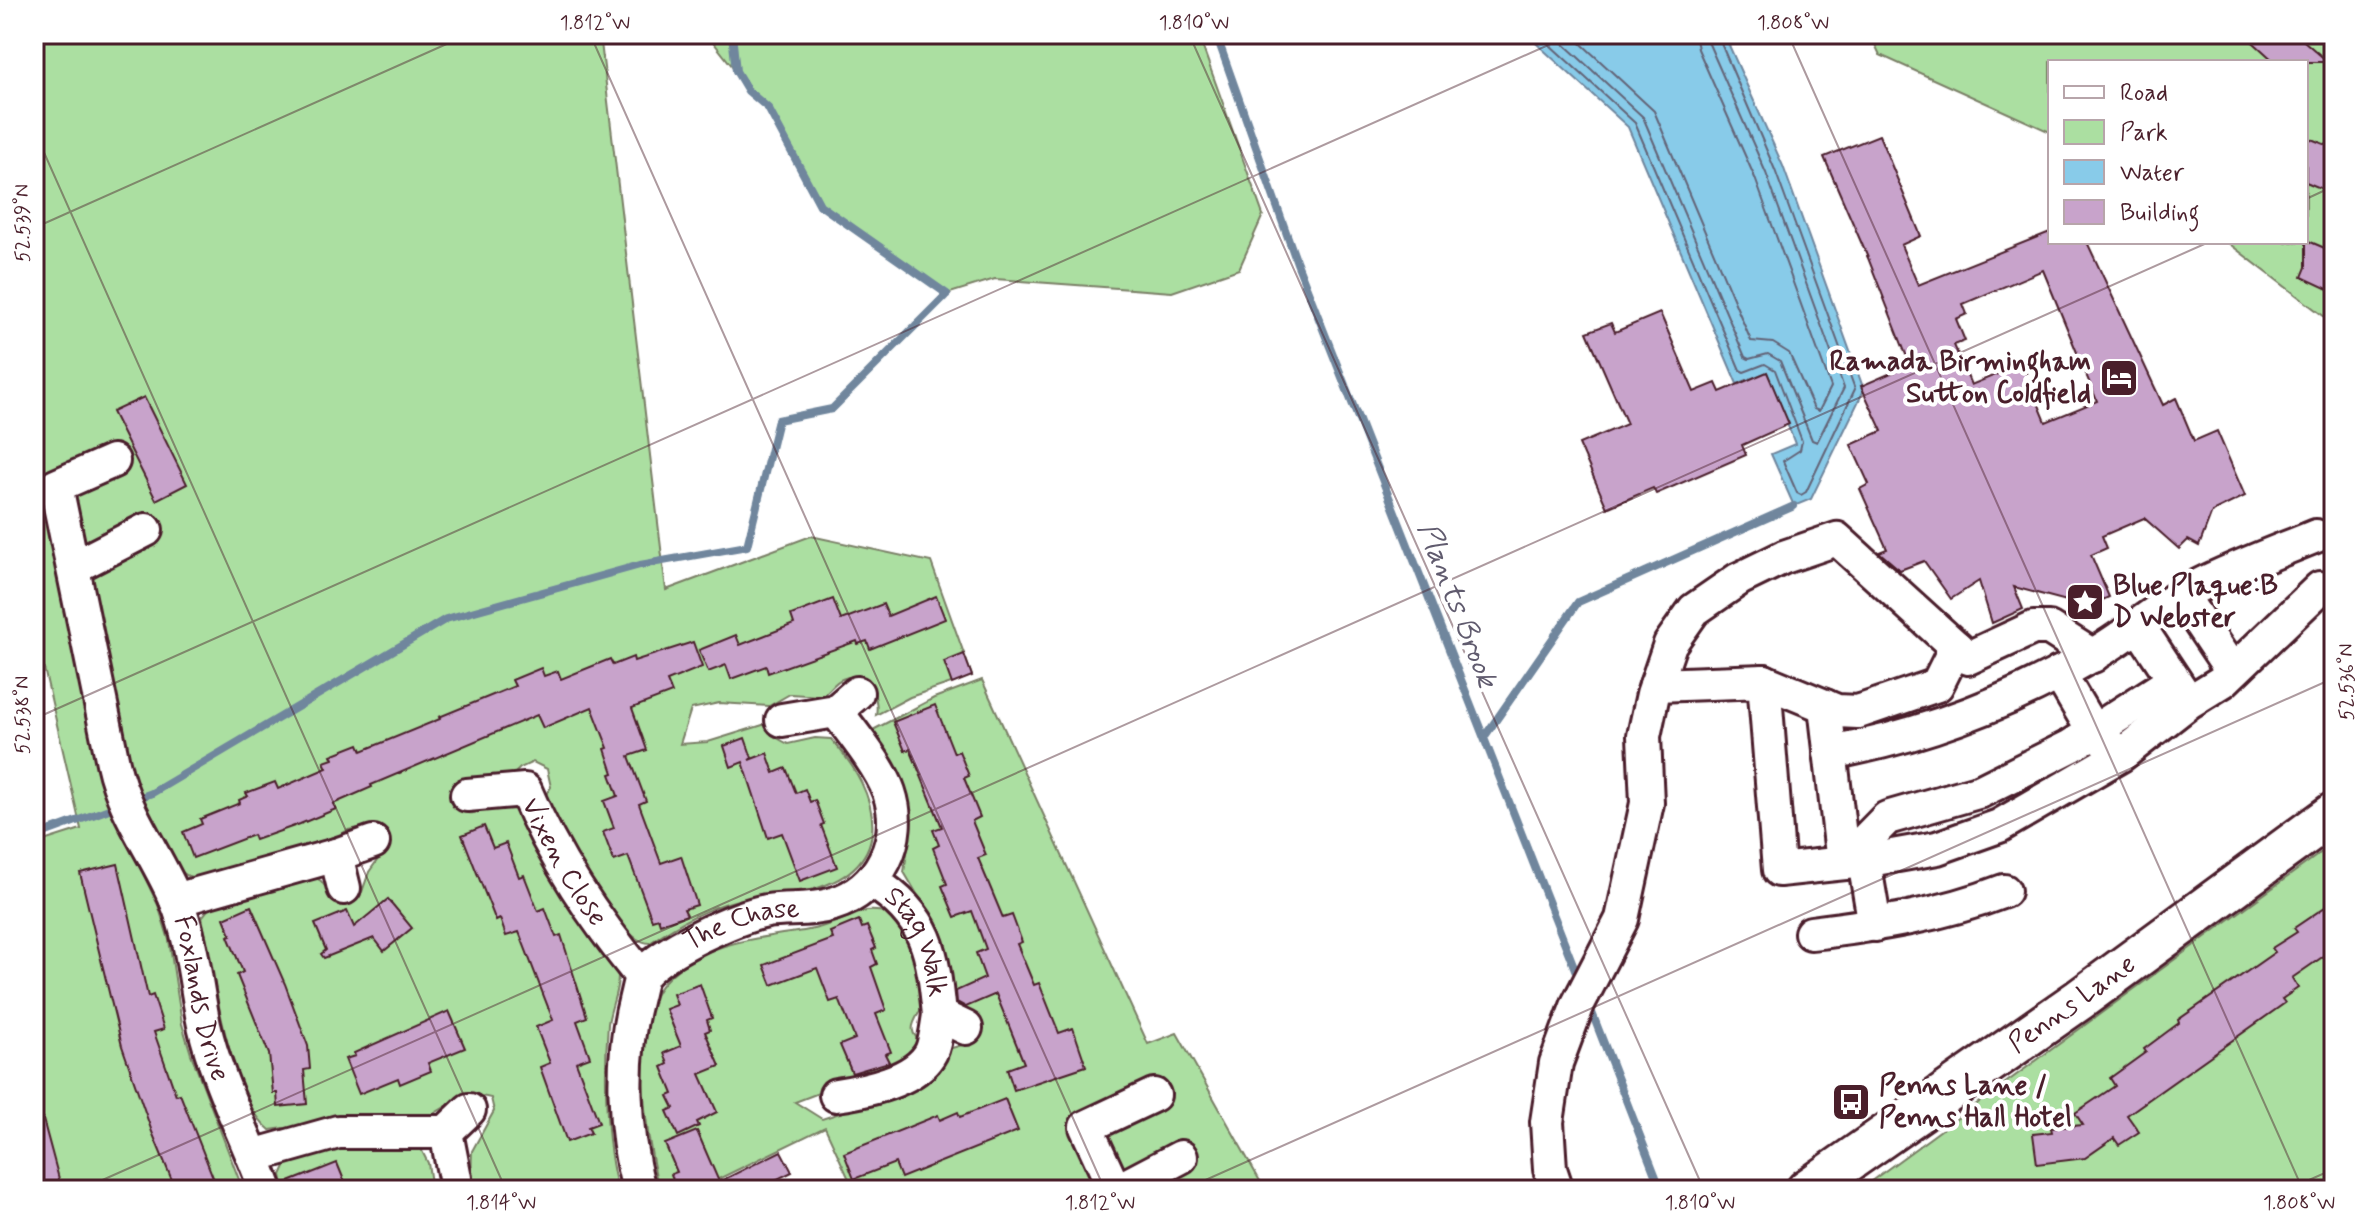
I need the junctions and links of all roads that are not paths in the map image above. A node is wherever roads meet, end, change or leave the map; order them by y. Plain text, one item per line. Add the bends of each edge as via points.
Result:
1 (113, 461) dead end
2 (146, 530) dead end
3 (2316, 536) dead end
4 (74, 567) junction
5 (2320, 588) dead end
6 (2182, 596) junction
7 (2138, 625) junction
8 (1956, 647) junction
9 (2093, 656) junction
10 (2232, 671) junction
11 (2059, 673) junction
12 (1764, 681) junction
13 (1656, 685) junction
14 (2181, 691) junction
15 (1825, 706) junction
16 (782, 720) dead end
17 (2093, 731) junction
18 (1830, 753) junction
19 (2121, 755) junction
20 (467, 795) dead end
21 (2334, 813) edge
22 (373, 842) dead end
23 (336, 855) junction
24 (1853, 862) junction
25 (873, 882) junction
26 (344, 888) dead end
27 (2004, 891) dead end
28 (176, 900) junction
29 (1875, 925) junction
30 (1811, 933) dead end
31 (641, 976) junction
32 (836, 1095) dead end
33 (1154, 1095) dead end
34 (469, 1110) dead end
35 (446, 1132) junction
36 (253, 1156) junction
37 (1181, 1157) dead end
38 (455, 1178) dead end
39 (266, 1190) edge
40 (639, 1190) edge
41 (1116, 1190) edge
42 (1557, 1190) edge
43 (1807, 1190) edge

1 - 4 street, Foxlands Drive via 56,486
2 - 4 street
3 - 6 street
4 - 28 street, Foxlands Drive via 124,800
5 - 10 street
6 - 7 street
6 - 10 street
7 - 9 street
7 - 14 street
8 - 9 street via 1968,658 2033,628 2049,628
8 - 13 street via 1837,539 1739,579 1694,610 1670,644
8 - 15 street via 1937,685 1858,712
9 - 11 street
10 - 14 street
11 - 17 street
11 - 18 street via 1937,727
12 - 13 street
12 - 15 street
12 - 24 street via 1779,870
13 - 42 street via 1644,736 1647,803 1622,919 1578,1004 1556,1063 1547,1122
14 - 17 street
14 - 19 street
15 - 18 street
16 - 25 street via 847,702 889,792 893,819 890,848
17 - 19 street
17 - 24 street via 1981,791 1887,818
18 - 24 street
19 - 24 street via 1999,826 1937,848
20 - 31 street, Vixen Close via 525,790 576,890
21 - 43 main road, Penns Lane
22 - 23 street
23 - 26 street
23 - 28 street
24 - 29 street
25 - 31 street, The Chase via 835,904 766,911 715,929
25 - 32 street, Stag Walk via 897,897 916,921 928,948 942,1023 930,1052 915,1068 866,1091
27 - 29 street via 1967,906
28 - 36 street, Foxlands Drive via 218,1072
29 - 30 street
31 - 40 street via 630,1021 626,1083
33 - 41 street via 1086,1127
34 - 35 street
35 - 36 street via 338,1132
35 - 38 street
36 - 39 street, Foxlands Drive
37 - 41 street

